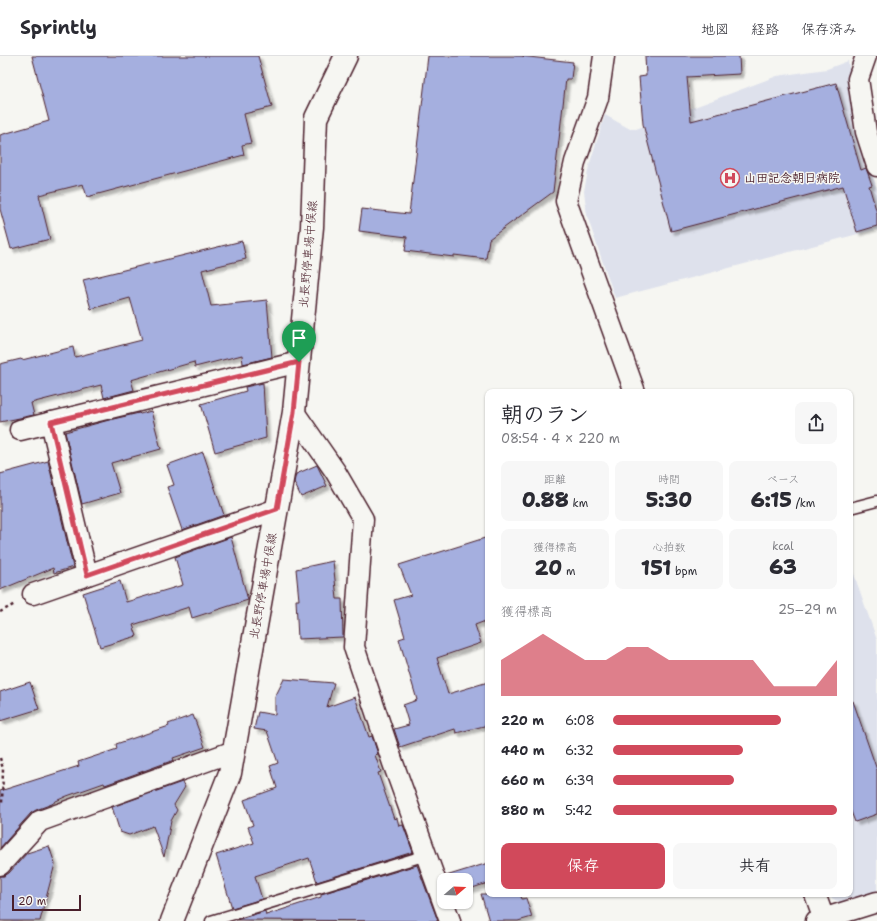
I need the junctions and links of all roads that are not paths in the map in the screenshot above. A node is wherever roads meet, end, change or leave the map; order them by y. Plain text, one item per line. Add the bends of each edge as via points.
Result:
1 (346, 56) edge
2 (604, 56) edge
3 (866, 56) edge
4 (877, 166) edge
5 (299, 362) junction
6 (634, 389) edge
7 (294, 412) junction
8 (51, 422) junction
9 (20, 430) dead end
10 (877, 500) edge
11 (853, 507) edge
12 (277, 509) junction
13 (87, 575) junction
14 (33, 594) dead end
15 (234, 751) junction
16 (425, 850) junction
17 (0, 865) edge
18 (816, 897) edge
19 (877, 902) edge
20 (820, 920) edge
21 (172, 921) edge
22 (211, 921) edge
23 (450, 921) edge

1 - 5 main road, 北長野停車場中俣線 via 316,118 312,227
2 - 6 street via 598,98 575,162 566,201
3 - 4 street via 858,79 866,132
5 - 7 main road, 北長野停車場中俣線
5 - 8 street
7 - 12 main road, 北長野停車場中俣線
7 - 16 street via 335,471 363,519 354,647
8 - 9 street
8 - 13 street
10 - 11 lane
12 - 13 street
12 - 15 main road, 北長野停車場中俣線
13 - 14 street
15 - 17 street via 40,821
15 - 21 main road, 北長野停車場中俣線 via 230,773
16 - 22 lane via 420,857
16 - 23 street
18 - 20 street
19 - 20 street

